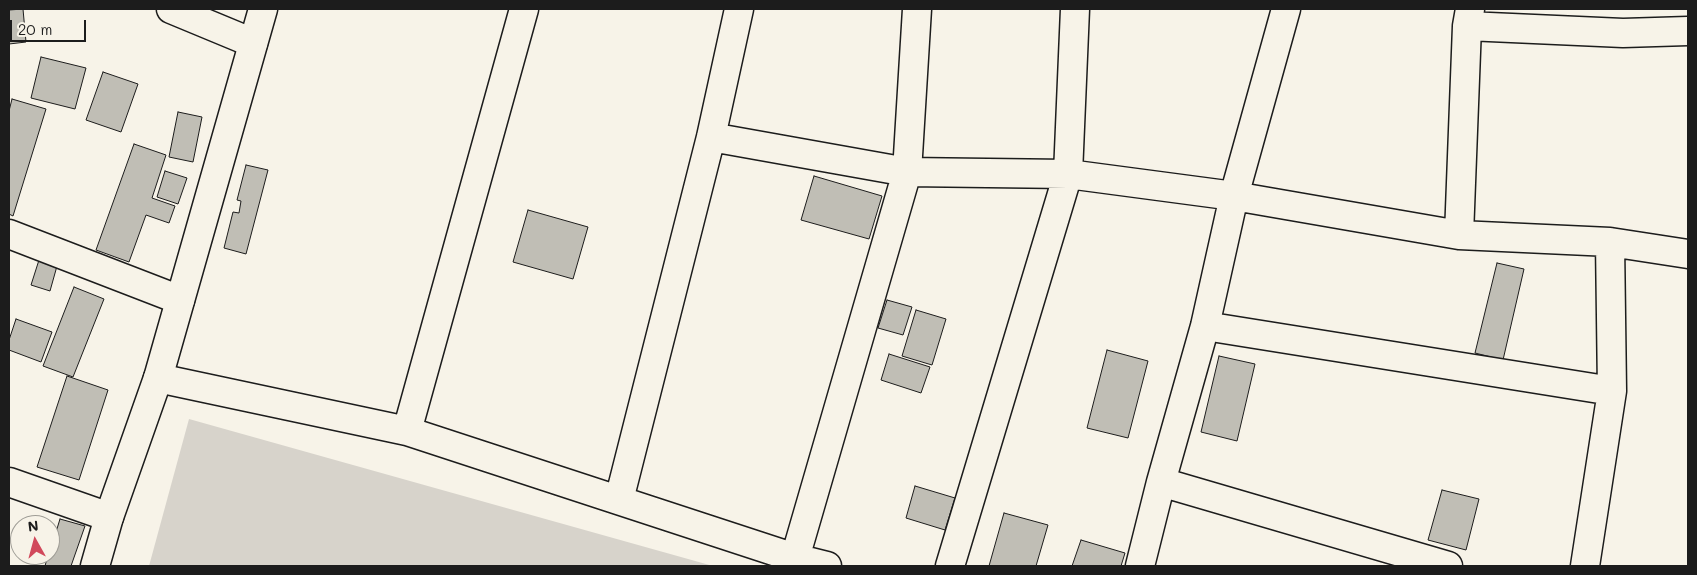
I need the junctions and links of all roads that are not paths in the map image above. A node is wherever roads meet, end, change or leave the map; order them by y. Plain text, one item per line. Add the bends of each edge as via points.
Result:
1 (170, 9) edge
2 (263, 9) edge
3 (524, 9) edge
4 (739, 9) edge
5 (917, 9) edge
6 (1075, 9) edge
7 (1286, 9) edge
8 (1468, 17) edge
9 (1688, 31) edge
10 (253, 43) junction
11 (711, 137) junction
12 (907, 172) junction
13 (1068, 174) junction
14 (1234, 196) junction
15 (9, 234) edge
16 (1459, 235) junction
17 (1610, 242) junction
18 (1688, 254) edge
19 (180, 300) junction
20 (1205, 326) junction
21 (158, 378) junction
22 (1612, 391) junction
23 (407, 431) junction
24 (9, 482) edge
25 (1161, 482) junction
26 (619, 500) junction
27 (109, 517) junction
28 (796, 558) junction
29 (95, 566) edge
30 (827, 566) edge
31 (950, 566) edge
32 (1140, 566) edge
33 (1448, 566) edge
34 (1585, 566) edge

1 - 10 street
2 - 10 street
3 - 23 street
4 - 11 street
5 - 12 street
6 - 13 street
7 - 14 street
8 - 9 street via 1623,33
8 - 16 street
10 - 19 street
11 - 12 street
11 - 26 street
12 - 13 street
12 - 28 street
13 - 14 street
13 - 31 street
14 - 16 street
14 - 20 street
15 - 19 street
16 - 17 street
17 - 18 street
17 - 22 street
19 - 21 street
20 - 22 street
20 - 25 street
21 - 23 street
21 - 27 street
22 - 34 street
23 - 26 street
24 - 27 street
25 - 32 street
25 - 33 street
26 - 28 street
27 - 29 street
28 - 30 street

